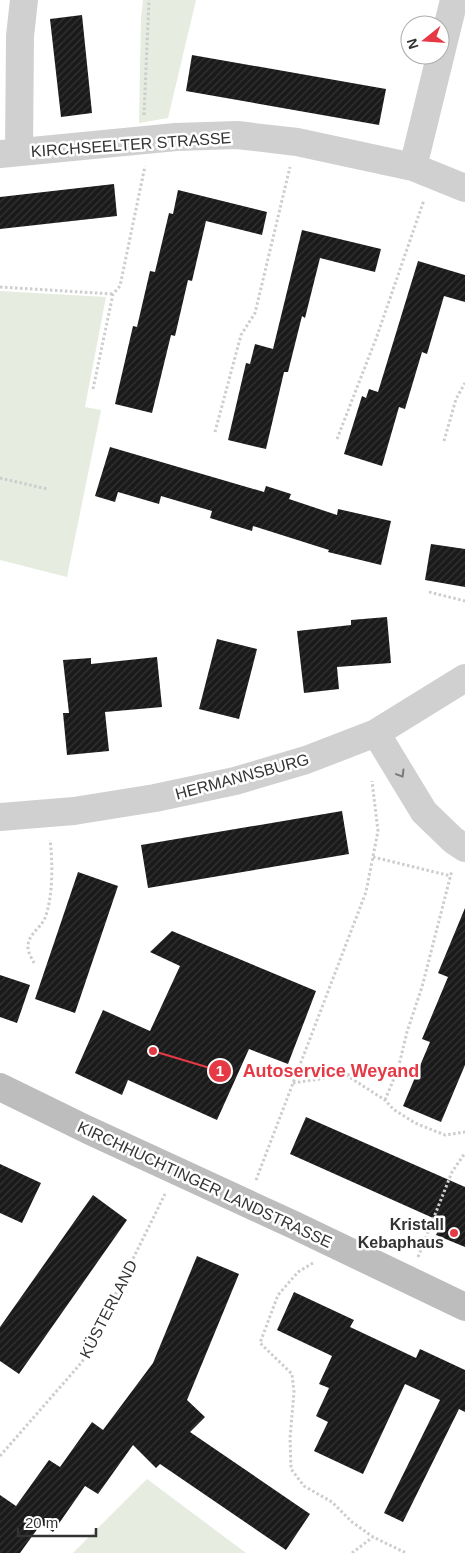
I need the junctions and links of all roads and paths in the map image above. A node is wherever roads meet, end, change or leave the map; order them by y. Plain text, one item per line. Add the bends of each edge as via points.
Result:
1 (24, 0) edge
2 (149, 0) edge
3 (454, 0) edge
4 (147, 140) junction
5 (297, 142) junction
6 (9, 153) edge
7 (423, 172) junction
8 (465, 188) edge
9 (0, 287) edge
10 (113, 294) junction
11 (465, 384) edge
12 (93, 389) dead end
13 (215, 432) dead end
14 (337, 439) dead end
15 (444, 441) dead end
16 (0, 478) edge
17 (47, 489) dead end
18 (429, 592) dead end
19 (465, 601) edge
20 (465, 678) edge
21 (371, 735) junction
22 (47, 814) junction
23 (0, 817) edge
24 (461, 855) edge
25 (373, 857) junction
26 (451, 876) junction
27 (34, 962) dead end
28 (398, 1068) junction
29 (346, 1075) junction
30 (293, 1083) junction
31 (0, 1087) edge
32 (385, 1100) junction
33 (465, 1132) edge
34 (465, 1153) edge
35 (176, 1171) junction
36 (247, 1204) junction
37 (340, 1247) junction
38 (409, 1280) junction
39 (465, 1307) edge
40 (0, 1456) edge
41 (373, 1536) junction
42 (352, 1553) edge
43 (406, 1553) edge

1 - 6 street
2 - 4 path
3 - 7 street
4 - 5 street, KIRCHSEELTER STRASSE via 238,135
4 - 6 street, KIRCHSEELTER STRASSE
4 - 10 path via 120,286
5 - 7 street, KIRCHSEELTER STRASSE
5 - 13 path via 254,313 241,335
7 - 8 street, KIRCHSEELTER STRASSE
7 - 14 path via 412,238
9 - 10 path
10 - 12 path
11 - 15 path via 456,399
16 - 17 path
18 - 19 path
20 - 21 street, HERMANNSBURG
21 - 22 street, HERMANNSBURG via 306,760 235,781 154,798
21 -> 24 street via 424,812 453,840
21 - 25 path via 378,831
22 - 23 street, HERMANNSBURG
22 - 27 path via 52,853 50,897 44,919 31,935 28,948
24 - 26 path
24 - 26 path
25 - 26 path
25 - 30 path via 366,892
26 - 28 path
28 - 29 path
28 - 32 path
29 - 30 path
29 - 32 path
30 - 36 path
31 - 35 main road, KIRCHHUCHTINGER LANDSTRASSE
32 - 33 path via 393,1109 445,1135
34 - 38 path via 452,1172
35 - 36 main road, KIRCHHUCHTINGER LANDSTRASSE
35 - 40 path, KÜSTERLAND via 82,1362
36 - 37 main road, KIRCHHUCHTINGER LANDSTRASSE
37 - 38 main road, KIRCHHUCHTINGER LANDSTRASSE
37 - 41 path via 298,1272 278,1295 260,1343 292,1374 291,1469 304,1486 332,1502 352,1522
38 - 39 main road, KIRCHHUCHTINGER LANDSTRASSE
41 - 42 path
41 - 43 path

